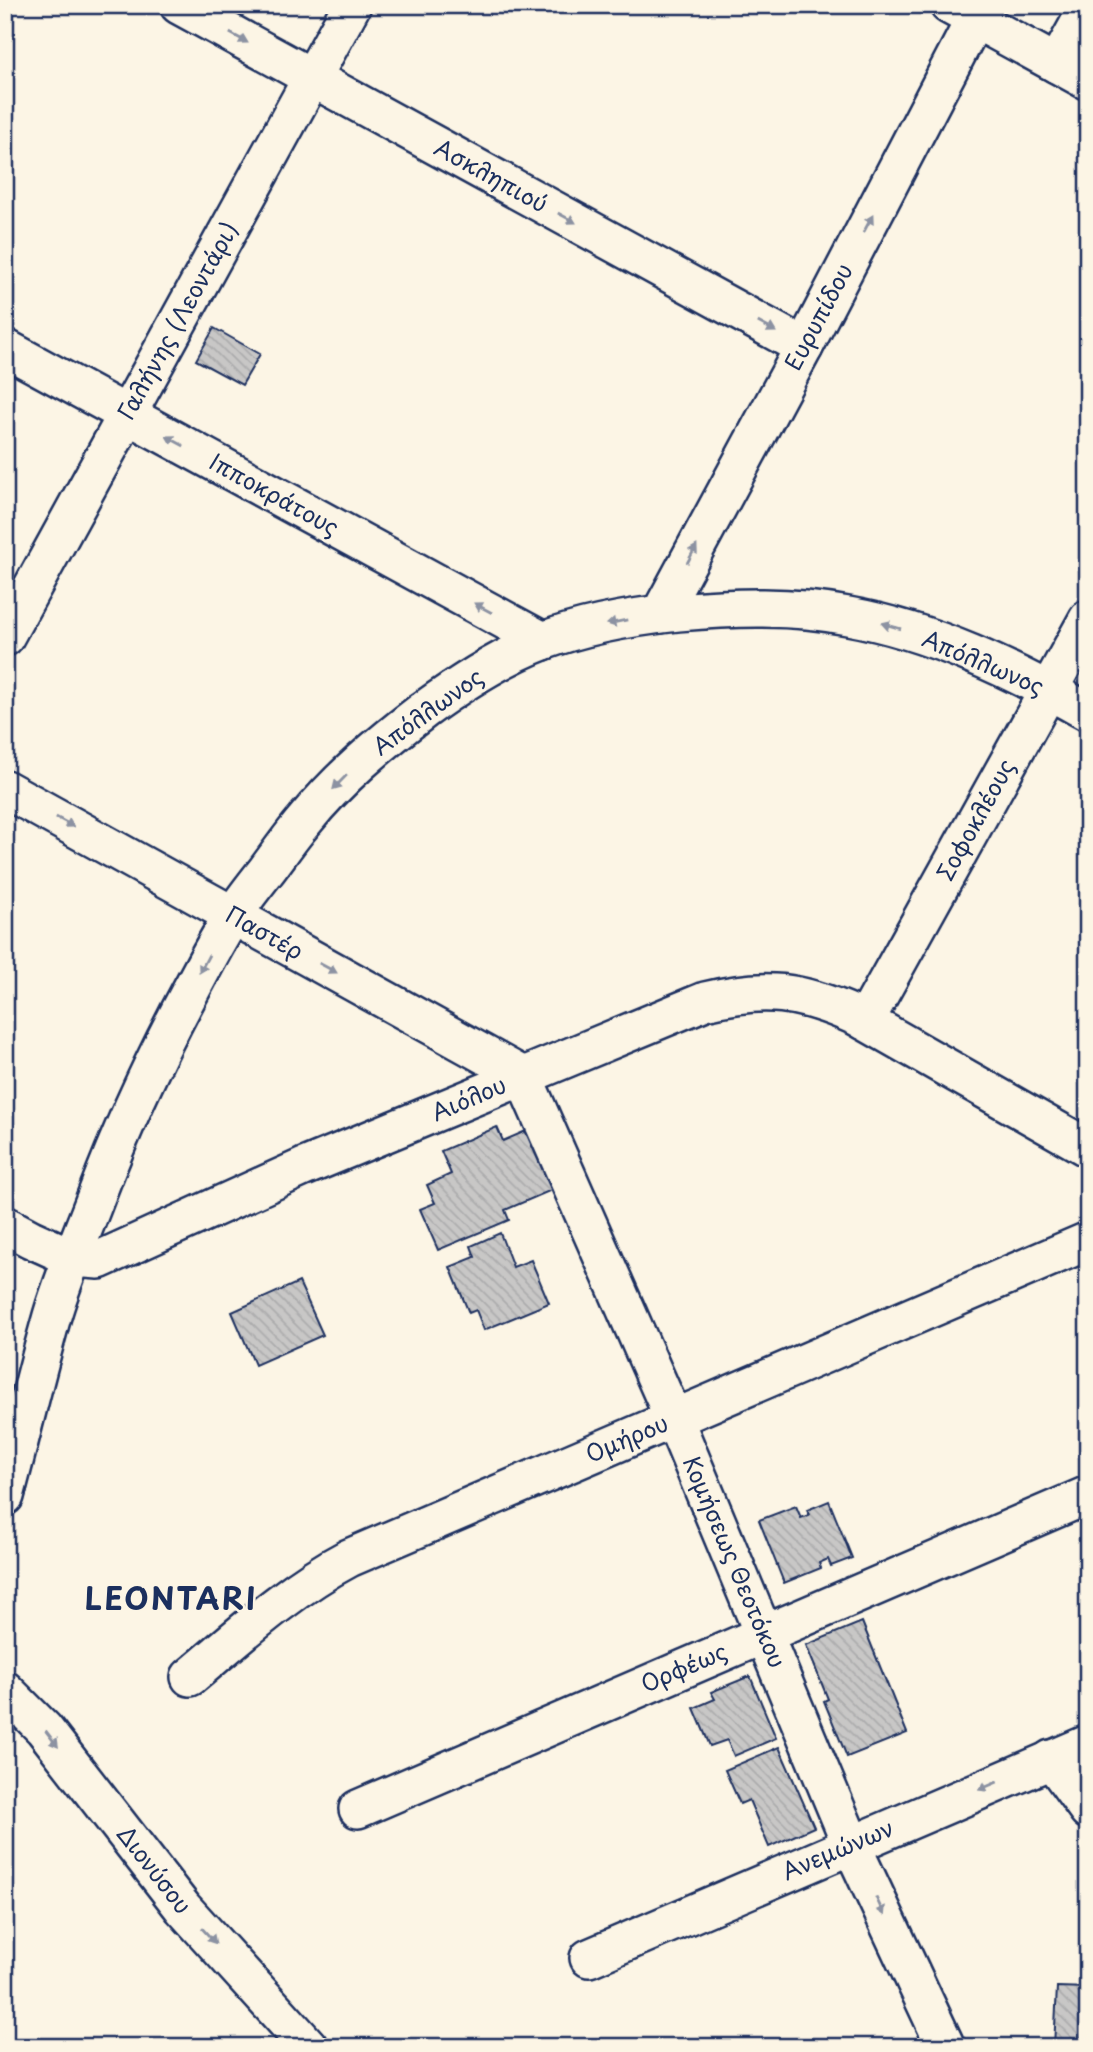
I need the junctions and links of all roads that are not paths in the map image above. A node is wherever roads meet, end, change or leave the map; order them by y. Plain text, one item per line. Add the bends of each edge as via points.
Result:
1 (179, 5) edge
2 (352, 5) edge
3 (1088, 8) edge
4 (962, 12) edge
5 (1072, 73) edge
6 (313, 78) junction
7 (804, 347) junction
8 (5, 348) edge
9 (127, 414) junction
10 (660, 614) junction
11 (1088, 619) edge
12 (5, 637) edge
13 (543, 641) junction
14 (1048, 689) junction
15 (1088, 712) edge
16 (5, 789) edge
17 (233, 915) junction
18 (865, 1021) junction
19 (523, 1076) junction
20 (1088, 1148) edge
21 (5, 1225) edge
22 (1088, 1241) edge
23 (73, 1258) junction
24 (674, 1419) junction
25 (1088, 1495) edge
26 (5, 1496) edge
27 (764, 1634) junction
28 (190, 1677) dead end
29 (5, 1690) edge
30 (1088, 1744) edge
31 (1051, 1759) junction
32 (358, 1809) dead end
33 (1088, 1810) edge
34 (851, 1844) junction
35 (589, 1958) dead end
36 (309, 2047) edge
37 (946, 2047) edge

1 -> 6 street, Ασκληπιού
2 - 6 street, Γαλήνης (Λεοντάρι)
3 - 5 street
4 - 5 street
7 -> 4 street, Ευρυπίδου
6 -> 7 street, Ασκληπιού
6 - 9 street, Γαλήνης (Λεοντάρι)
10 -> 7 street, Ευρυπίδου
8 - 9 street, Ιπποκράτους
9 - 12 street, Γαλήνης (Λεοντάρι)
13 -> 9 street, Ιπποκράτους
10 -> 13 street, Απόλλωνος
14 -> 10 street, Απόλλωνος via 933,640 845,615 738,608
11 - 14 street, Σοφοκλέους
13 -> 17 street, Απόλλωνος via 456,687 390,736 307,817
14 - 15 street, Απόλλωνος
14 - 18 street, Σοφοκλέους
16 -> 17 street, Παστέρ
17 -> 19 street, Παστέρ
17 -> 23 street, Απόλλωνος via 147,1075
18 - 19 street, Αιόλου via 804,996 768,992 729,995
18 - 20 street, Αιόλου
19 - 23 street, Αιόλου via 304,1167 99,1260
19 - 24 street, Κομήσεως Θεοτόκου
21 - 23 street
22 - 24 street, Ομήρου
23 - 26 street via 53,1312
24 - 27 street, Κομήσεως Θεοτόκου
24 - 28 street, Ομήρου via 327,1569
25 - 27 street, Ορφέως
27 - 32 street, Ορφέως
27 - 34 street, Κομήσεως Θεοτόκου
29 -> 36 street, Διονύσου via 44,1729 183,1908
30 - 31 street, Ανεμώνων
31 - 33 street
31 -> 34 street, Ανεμώνων
34 - 35 street, Ανεμώνων
34 -> 37 street, Κομήσεως Θεοτόκου

